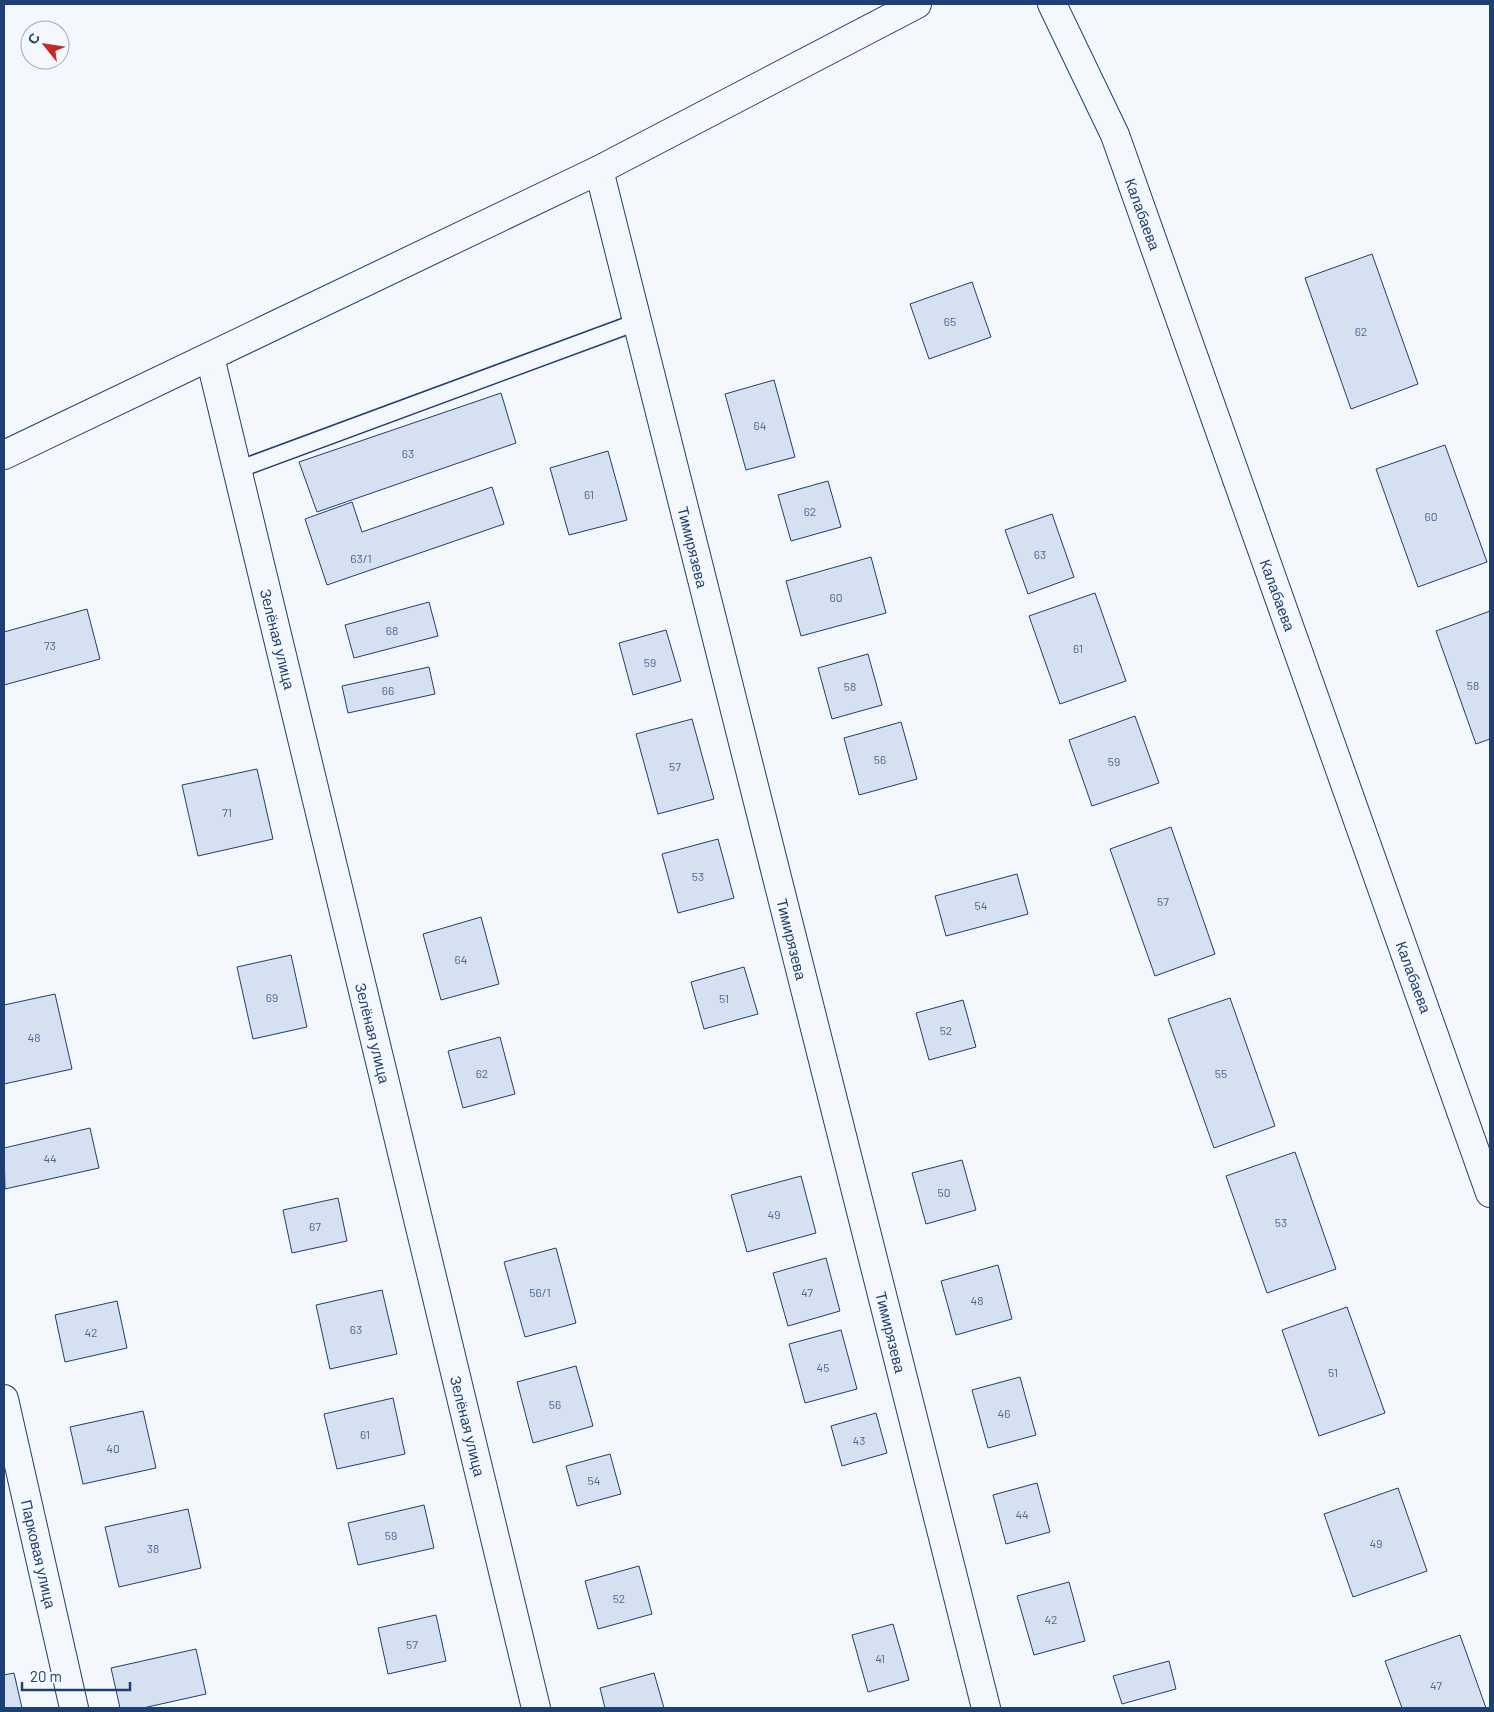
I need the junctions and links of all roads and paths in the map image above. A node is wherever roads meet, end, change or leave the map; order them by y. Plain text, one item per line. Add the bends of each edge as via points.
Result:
1 (916, 4) edge
2 (1052, 4) edge
3 (599, 170) junction
4 (637, 322) junction
5 (210, 357) junction
6 (4, 455) edge
7 (237, 470) junction
8 (1490, 1193) edge
9 (4, 1399) edge
10 (74, 1708) edge
11 (536, 1708) edge
12 (986, 1708) edge

1 - 3 main road
2 - 8 main road, Калабаева via 1115,135
3 - 4 main road, Тимирязева
3 - 5 main road
4 - 7 lane
4 - 12 main road, Тимирязева
5 - 6 main road
5 - 7 main road, Зелёная улица
7 - 11 main road, Зелёная улица
9 - 10 main road, Парковая улица

